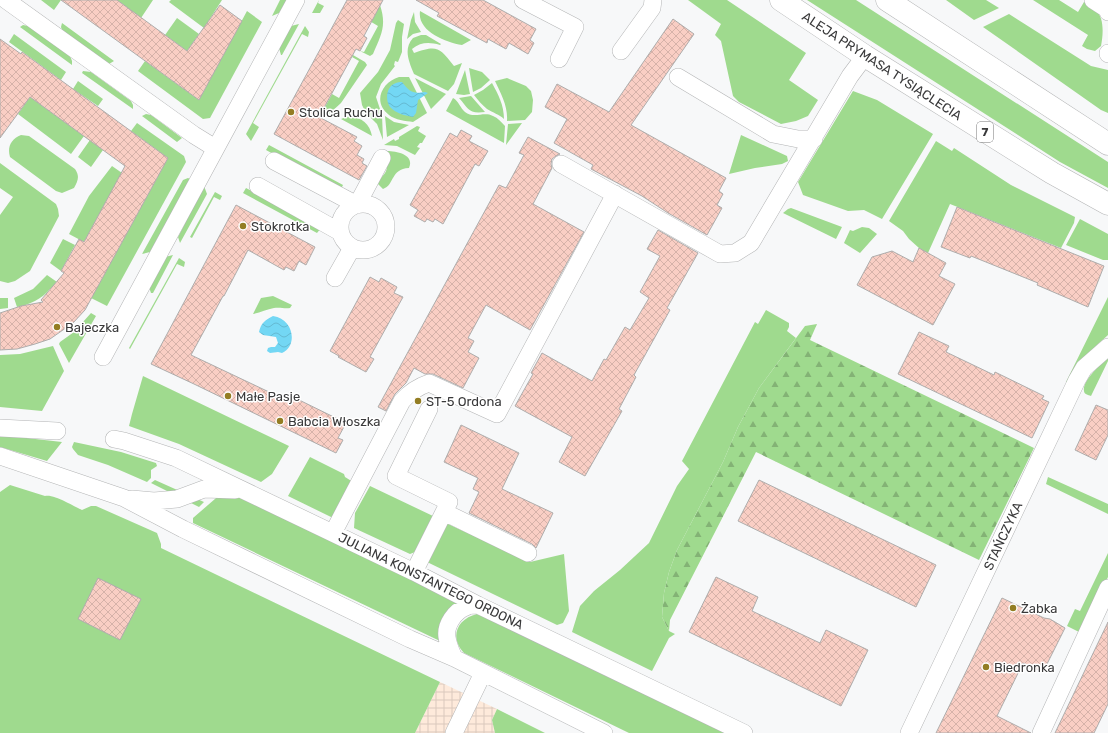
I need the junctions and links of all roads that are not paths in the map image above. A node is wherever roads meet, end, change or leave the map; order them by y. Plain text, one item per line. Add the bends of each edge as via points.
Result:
1 (6, 0) edge
2 (296, 0) edge
3 (523, 0) edge
4 (653, 0) edge
5 (781, 0) edge
6 (886, 0) edge
7 (1093, 0) edge
8 (910, 6) edge
9 (1108, 12) edge
10 (622, 52) dead end
11 (865, 56) junction
12 (559, 59) dead end
13 (678, 77) dead end
14 (814, 139) junction
15 (1108, 144) edge
16 (215, 148) junction
17 (382, 158) dead end
18 (274, 161) dead end
19 (561, 164) dead end
20 (258, 186) dead end
21 (615, 194) junction
22 (1108, 204) edge
23 (357, 205) junction
24 (340, 232) junction
25 (352, 248) junction
26 (335, 278) dead end
27 (1108, 347) edge
28 (103, 357) dead end
29 (429, 409) dead end
30 (0, 428) edge
31 (57, 431) dead end
32 (114, 440) dead end
33 (0, 456) edge
34 (241, 490) junction
35 (124, 498) junction
36 (444, 512) junction
37 (332, 533) junction
38 (528, 553) dead end
39 (414, 572) junction
40 (1108, 588) edge
41 (478, 605) junction
42 (454, 658) junction
43 (483, 673) junction
44 (454, 733) edge
45 (604, 733) edge
46 (744, 733) edge
47 (909, 733) edge
48 (1041, 733) edge

1 - 16 street
2 - 16 street
3 - 12 street via 575,28
4 - 10 street via 652,8
5 - 11 main road, ALEJA PRYMASA TYSIĄCLECIA / 7
6 - 8 main road
7 - 9 street
8 - 15 main road
11 - 14 street via 850,76
11 - 22 main road, ALEJA PRYMASA TYSIĄCLECIA / 7 via 1052,173
13 - 14 street via 773,134
14 - 21 street via 751,244 735,253 720,254
16 - 28 street
17 - 23 street
18 - 23 street
19 - 21 street
20 - 24 street
21 - 37 street via 497,414 429,384 409,393 402,401
23 - 24 street via 344,213
23 - 25 street via 365,204 378,210 386,223 386,231 379,244 372,249 365,251
24 - 25 street via 344,242
25 - 26 street
27 - 47 street, STAŃCZYKA via 1084,368 1077,380
29 - 36 street via 396,476 449,502
30 - 31 street
32 - 34 street, JULIANA KONSTANTEGO ORDONA via 176,458
33 - 35 street
34 - 35 street via 204,489 177,499 154,501
34 - 37 street, JULIANA KONSTANTEGO ORDONA
35 - 42 street via 183,530
36 - 38 street
36 - 39 street
37 - 39 street, JULIANA KONSTANTEGO ORDONA
39 - 41 street, JULIANA KONSTANTEGO ORDONA
40 - 48 street
41 - 42 street via 466,606 452,618 448,626 446,636
41 - 46 street, JULIANA KONSTANTEGO ORDONA
42 - 43 street
43 - 44 street
43 - 45 street

